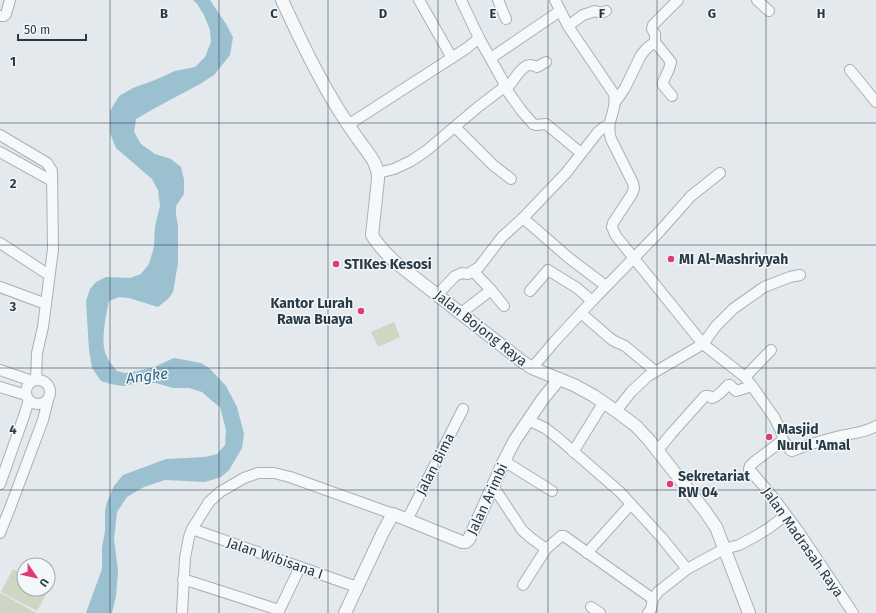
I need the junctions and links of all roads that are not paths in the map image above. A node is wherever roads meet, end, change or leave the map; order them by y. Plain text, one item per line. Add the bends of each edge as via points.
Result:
1 (10, 0) edge
2 (282, 0) edge
3 (419, 0) edge
4 (461, 0) edge
5 (498, 0) edge
6 (555, 0) edge
7 (678, 0) edge
8 (757, 0) edge
9 (606, 11) dead end
10 (769, 11) dead end
11 (560, 12) junction
12 (0, 16) edge
13 (506, 18) dead end
14 (568, 26) junction
15 (479, 38) junction
16 (655, 42) junction
17 (452, 58) junction
18 (491, 58) junction
19 (546, 62) dead end
20 (850, 70) dead end
21 (505, 88) junction
22 (672, 96) dead end
23 (616, 101) junction
24 (876, 102) edge
25 (610, 122) junction
26 (348, 125) junction
27 (455, 127) junction
28 (0, 135) edge
29 (0, 152) edge
30 (581, 153) junction
31 (378, 173) junction
32 (720, 173) dead end
33 (511, 179) dead end
34 (52, 181) junction
35 (523, 218) junction
36 (0, 243) edge
37 (633, 258) junction
38 (473, 271) junction
39 (49, 275) junction
40 (800, 275) dead end
41 (606, 286) junction
42 (0, 287) edge
43 (491, 290) junction
44 (530, 291) dead end
45 (438, 294) junction
46 (592, 301) junction
47 (46, 304) junction
48 (504, 306) dead end
49 (461, 313) junction
50 (581, 313) junction
51 (703, 344) junction
52 (771, 350) dead end
53 (532, 368) junction
54 (0, 370) edge
55 (655, 371) junction
56 (745, 377) junction
57 (559, 379) junction
58 (34, 380) junction
59 (752, 386) junction
60 (0, 387) edge
61 (28, 398) junction
62 (48, 400) junction
63 (604, 402) junction
64 (463, 409) dead end
65 (616, 410) junction
66 (528, 420) junction
67 (876, 426) edge
68 (783, 440) junction
69 (658, 450) junction
70 (573, 452) junction
71 (504, 461) junction
72 (0, 484) edge
73 (494, 486) junction
74 (552, 491) dead end
75 (631, 504) junction
76 (393, 514) junction
77 (786, 515) junction
78 (407, 520) junction
79 (192, 529) junction
80 (0, 533) edge
81 (724, 549) junction
82 (546, 550) junction
83 (587, 553) junction
84 (300, 567) junction
85 (687, 569) junction
86 (183, 579) junction
87 (524, 585) dead end
88 (357, 587) junction
89 (653, 599) junction
90 (591, 607) dead end
91 (278, 611) edge
92 (182, 613) edge
93 (345, 613) edge
94 (600, 613) edge
95 (648, 613) edge
96 (748, 613) edge
97 (853, 613) edge

1 - 12 street via 6,14
2 - 26 street via 305,50
3 - 17 street
4 - 15 street
5 - 13 street
6 - 11 street
7 - 16 street via 653,25
8 - 10 street
9 - 14 street via 583,15
11 - 14 street
11 - 18 street
14 - 23 street via 611,89
15 - 17 street
15 - 18 street
16 - 22 street via 671,62 663,85
16 - 23 street via 641,55
17 - 26 street
18 - 21 street
19 - 21 street via 537,67 530,65 523,68
20 - 24 street
21 - 27 street
21 - 30 street via 533,124 546,124
23 - 25 street
25 - 30 street
25 - 37 street via 609,132 634,188 612,227
26 - 31 street via 372,159
27 - 31 street via 426,152 411,161
27 - 33 street
28 - 34 street via 47,163 52,171
29 - 34 street
30 - 35 street via 566,173
31 - 45 street, Jalan Bojong Raya via 372,235 395,262
32 - 37 street via 692,196
34 - 39 street via 53,249
35 - 38 street via 502,237
35 - 41 street
36 - 39 street
37 - 41 street
37 - 51 street
38 - 43 street
38 - 45 street via 455,276
39 - 47 street
40 - 51 street via 764,287 733,309
41 - 46 street
42 - 47 street
43 - 48 street
43 - 49 street
44 - 46 street via 548,270
45 - 49 street, Jalan Bojong Raya
46 - 50 street
47 - 58 street
49 - 53 street, Jalan Bojong Raya
50 - 53 street
50 - 55 street
51 - 55 street
51 - 56 street
52 - 56 street
53 - 57 street, Jalan Bojong Raya
54 - 58 street
55 - 65 street via 639,384
56 - 59 street
57 - 63 street, Jalan Bojong Raya via 574,384
57 - 66 street, Jalan Arimbi
58 - 61 street via 27,387
58 - 62 street via 46,381 49,385 51,390
59 - 68 street via 774,417
59 - 69 street via 736,391 729,385 715,397 705,396
60 - 61 street
61 - 62 street via 35,404 42,404
61 - 72 street
62 - 80 street
63 - 65 street, Jalan Bojong Raya
63 - 70 street
64 - 78 street, Jalan Bima
65 - 69 street, Jalan Bojong Raya via 636,426
66 - 70 street via 550,431
66 - 71 street, Jalan Arimbi
67 - 68 street via 792,451
68 - 77 street, Jalan Madrasah Raya via 754,462 749,469
69 - 81 street, Jalan Bojong Raya via 716,527
70 - 75 street
71 - 73 street, Jalan Arimbi
71 - 74 street
73 - 78 street, Jalan Arimbi via 466,542
73 - 82 street via 522,530
75 - 83 street
75 - 85 street
76 - 78 street, Jalan Arimbi
76 - 79 street via 290,477 258,473 220,492 209,502
76 - 88 street
77 - 81 street via 756,536
77 - 97 street, Jalan Madrasah Raya
79 - 84 street, Jalan Wibisana I
79 - 86 street
81 - 85 street
81 - 96 street, Jalan Bojong Raya
82 - 83 street via 560,536 564,536
82 - 87 street
83 - 89 street
84 - 88 street, Jalan Wibisana I
84 - 91 street
85 - 89 street
86 - 91 street
86 - 92 street
88 - 93 street
89 - 95 street
90 - 94 street

